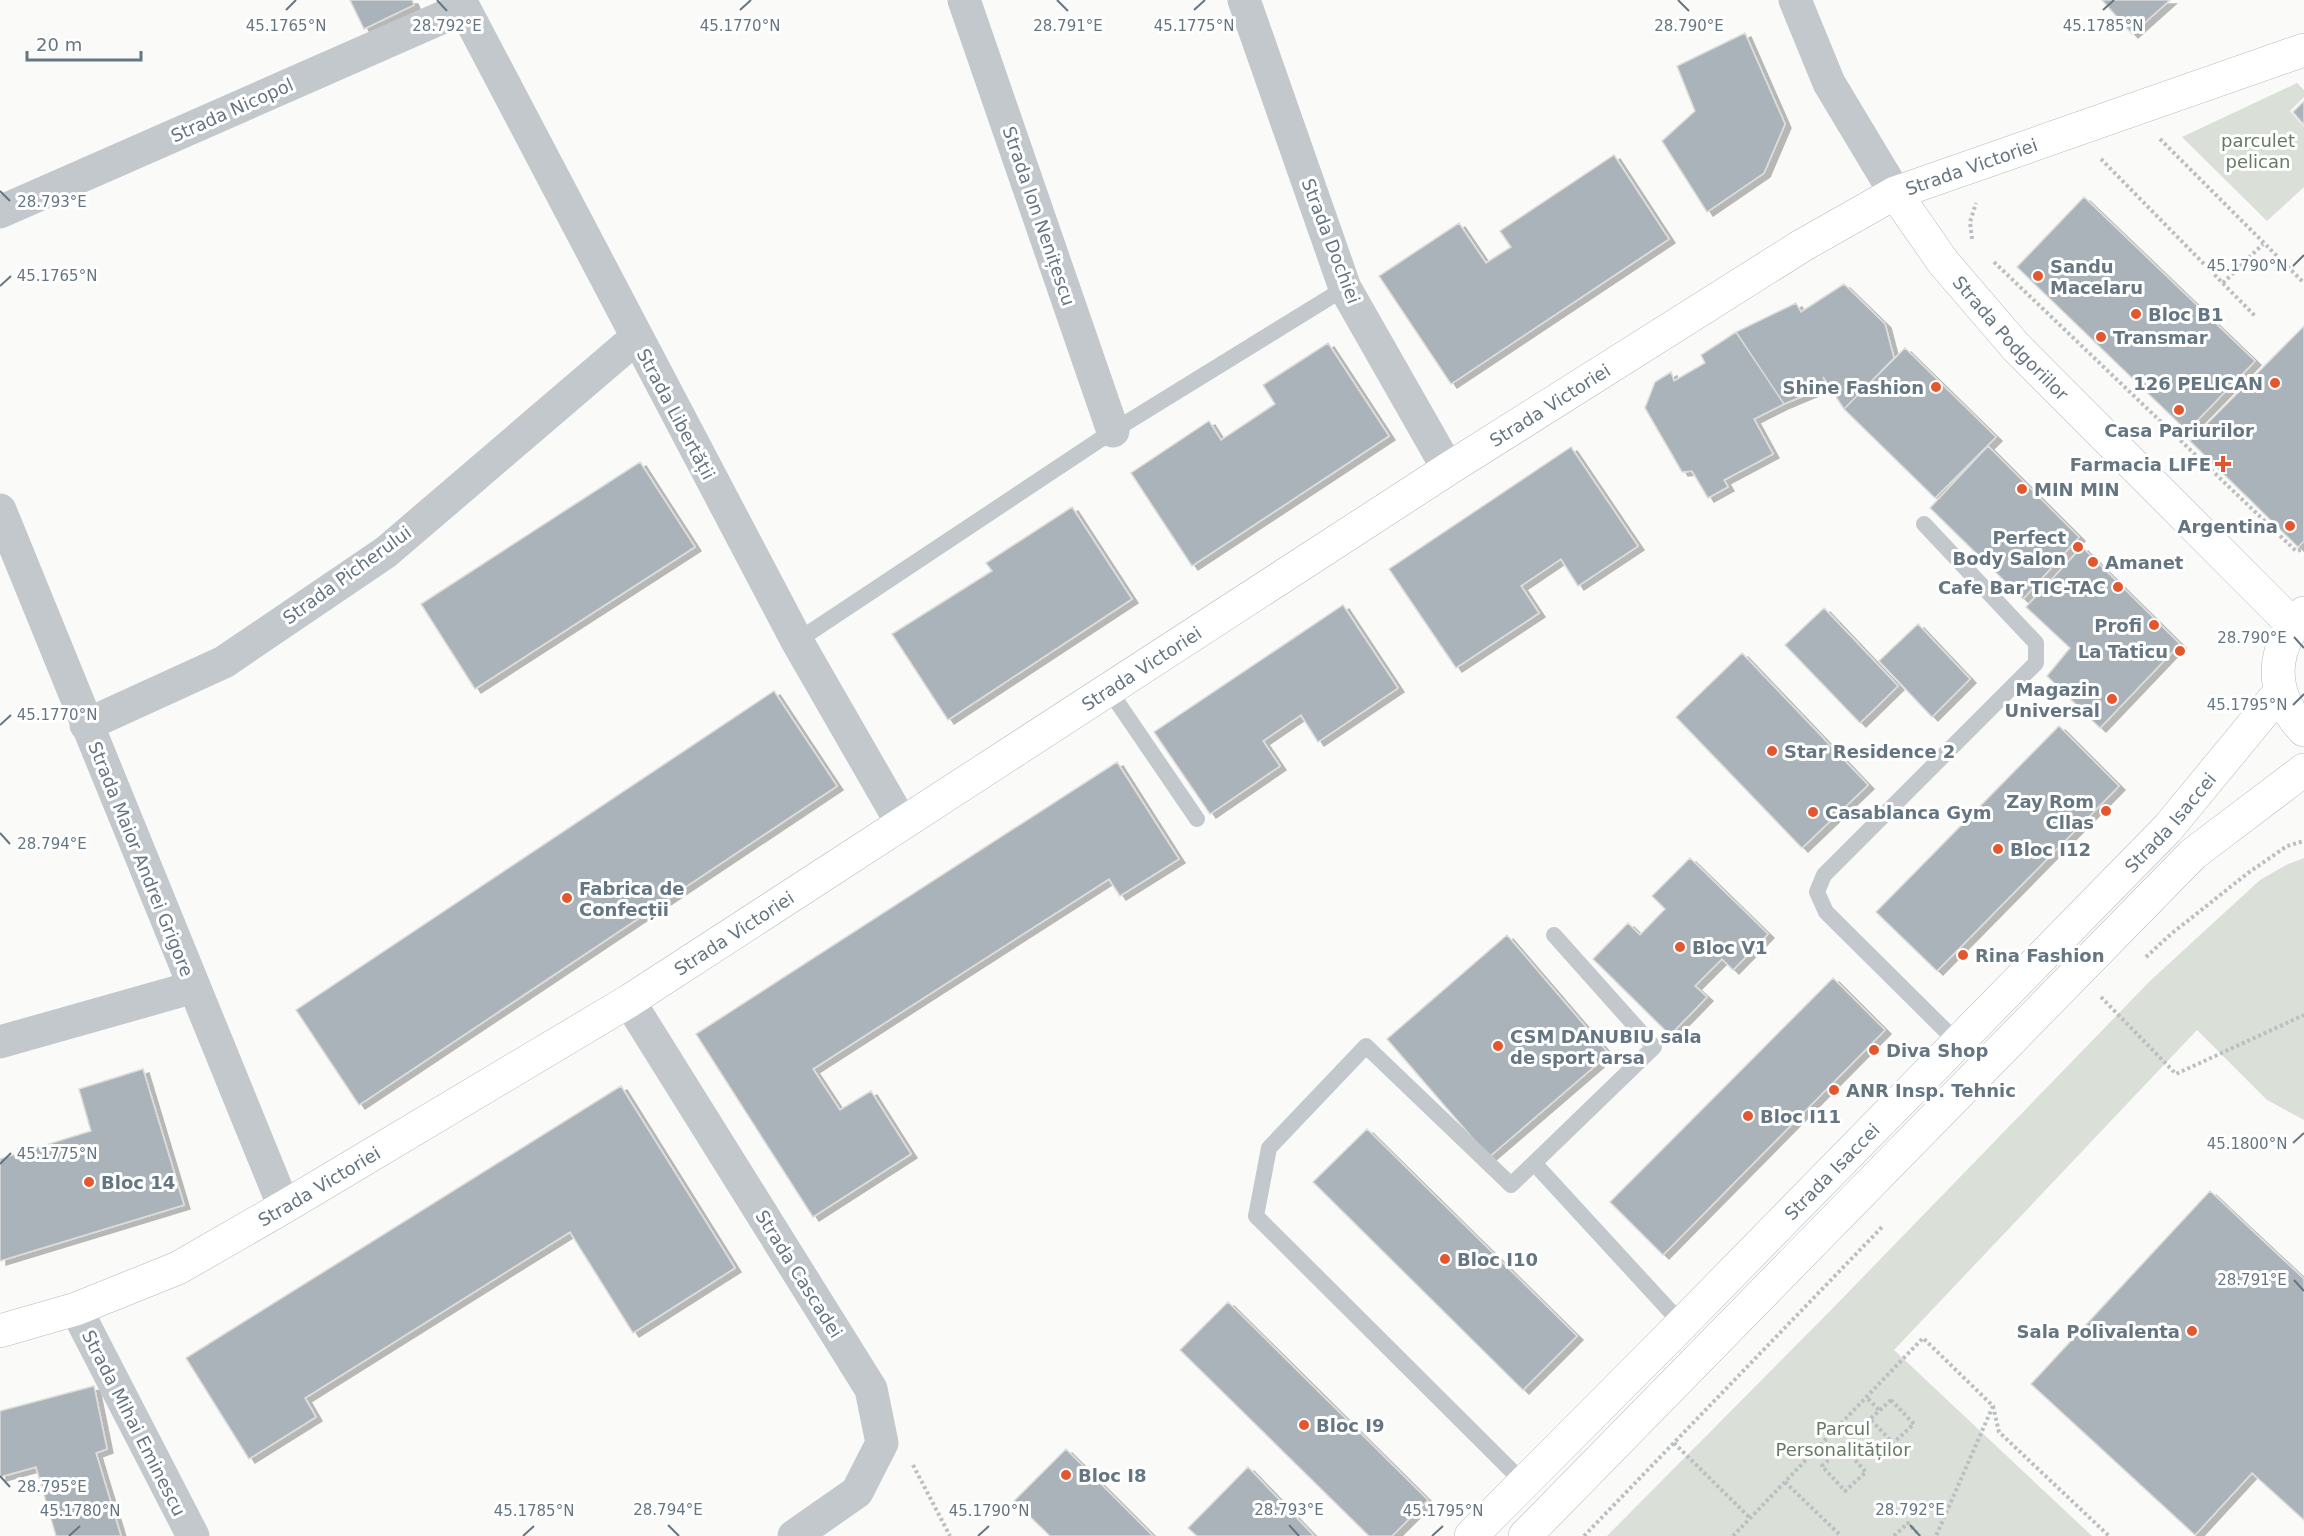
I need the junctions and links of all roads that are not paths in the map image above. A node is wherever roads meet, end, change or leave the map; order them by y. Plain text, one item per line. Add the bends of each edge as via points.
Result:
1 (964, 0) edge
2 (1244, 0) edge
3 (1795, 0) edge
4 (462, 4) edge
5 (2304, 50) edge
6 (1895, 193) junction
7 (0, 212) edge
8 (1345, 288) junction
9 (636, 338) junction
10 (1113, 431) junction
11 (1448, 469) junction
12 (0, 510) edge
13 (1924, 524) dead end
14 (2299, 619) edge
15 (797, 641) junction
16 (1109, 690) junction
17 (2280, 692) junction
18 (87, 725) junction
19 (2304, 730) edge
20 (2304, 770) edge
21 (1197, 819) dead end
22 (901, 822) junction
23 (1554, 935) dead end
24 (194, 987) junction
25 (629, 1001) junction
26 (0, 1042) edge
27 (1957, 1042) junction
28 (1534, 1163) junction
29 (284, 1207) junction
30 (76, 1309) junction
31 (1682, 1324) junction
32 (0, 1331) edge
33 (1523, 1482) junction
34 (193, 1536) edge
35 (794, 1536) edge
36 (1471, 1536) edge
37 (1525, 1536) edge

1 - 10 street, Strada Ion Nenițescu
2 - 8 street, Strada Dochiei
3 - 6 street, Strada Podgoriilor via 1829,83
4 - 7 street, Strada Nicopol
4 - 9 street, Strada Libertății
5 - 6 street, Strada Victoriei
6 - 11 street, Strada Victoriei via 1793,251
6 - 14 street, Strada Podgoriilor via 1943,262 2016,347
8 - 10 lane
8 - 11 street, Strada Dochiei
9 - 15 street, Strada Libertății
9 - 18 street, Strada Picherului via 386,552 224,662
10 - 15 lane
11 - 16 street, Strada Victoriei
12 - 18 street, Strada Maior Andrei Grigore
13 - 27 lane via 2036,643 2036,663 1824,875 1817,892 1826,912
14 - 17 street via 2279,653
15 - 22 street, Strada Libertății
16 - 21 lane
16 - 22 street, Strada Victoriei
17 - 19 street via 2290,716
17 - 27 street, Strada Isaccei via 2168,828
18 - 24 street, Strada Maior Andrei Grigore
20 - 37 street, Strada Isaccei via 2193,854
22 - 25 street, Strada Victoriei
23 - 28 lane via 1654,1047
24 - 26 street
24 - 29 street, Strada Maior Andrei Grigore
25 - 29 street, Strada Victoriei
25 - 35 street, Strada Cascadei via 871,1389 882,1443 857,1492
27 - 31 street, Strada Isaccei
28 - 31 lane
28 - 33 lane via 1511,1185 1366,1046 1269,1148 1256,1216
29 - 30 street, Strada Victoriei via 178,1268
30 - 32 street, Strada Victoriei
30 - 34 street, Strada Mihai Eminescu
31 - 33 street, Strada Isaccei
33 - 36 street, Strada Isaccei

